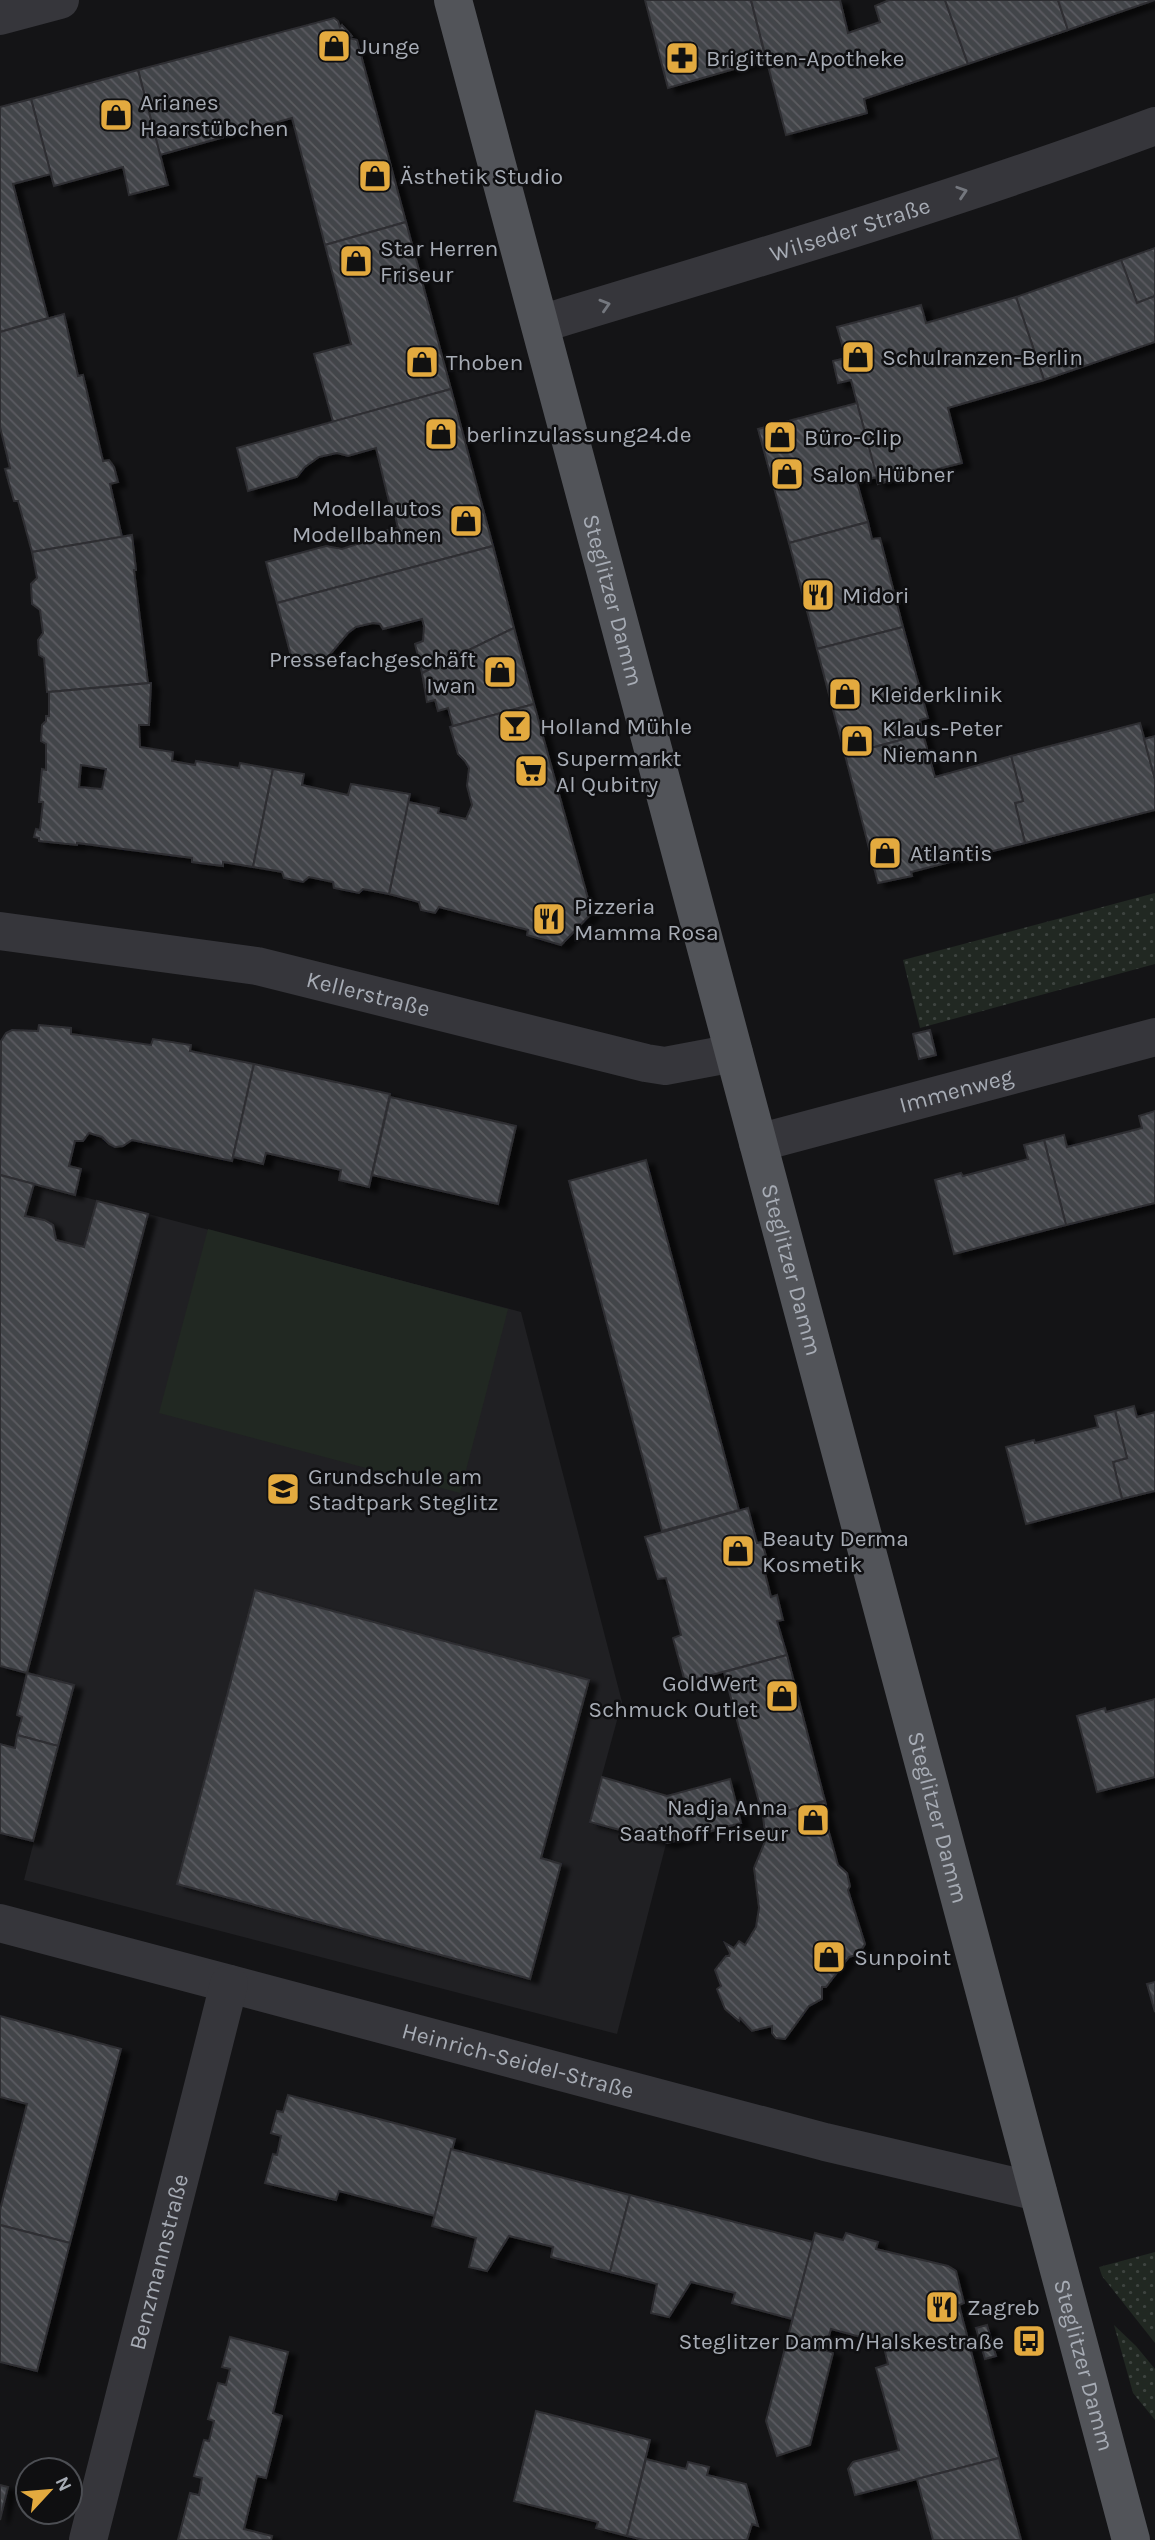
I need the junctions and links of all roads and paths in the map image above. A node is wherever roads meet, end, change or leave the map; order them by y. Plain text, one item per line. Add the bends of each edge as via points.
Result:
1 (60, 0) edge
2 (453, 0) edge
3 (0, 16) edge
4 (1155, 126) edge
5 (540, 324) junction
6 (0, 931) edge
7 (1155, 1037) edge
8 (734, 1053) junction
9 (758, 1143) junction
10 (0, 1923) edge
11 (229, 1984) junction
12 (1038, 2192) junction
13 (88, 2540) edge
14 (1131, 2540) edge

1 - 3 street
2 - 5 main road, Steglitzer Damm
5 -> 4 street, Wilseder Straße via 827,236
5 - 8 main road, Steglitzer Damm
6 - 8 street, Kellerstraße via 257,966 665,1066
7 - 9 street, Immenweg
8 - 9 main road, Steglitzer Damm
9 - 12 main road, Steglitzer Damm
10 - 11 street, Heinrich-Seidel-Straße
11 - 12 street, Heinrich-Seidel-Straße via 812,2139
11 - 13 street, Benzmannstraße
12 - 14 main road, Steglitzer Damm

